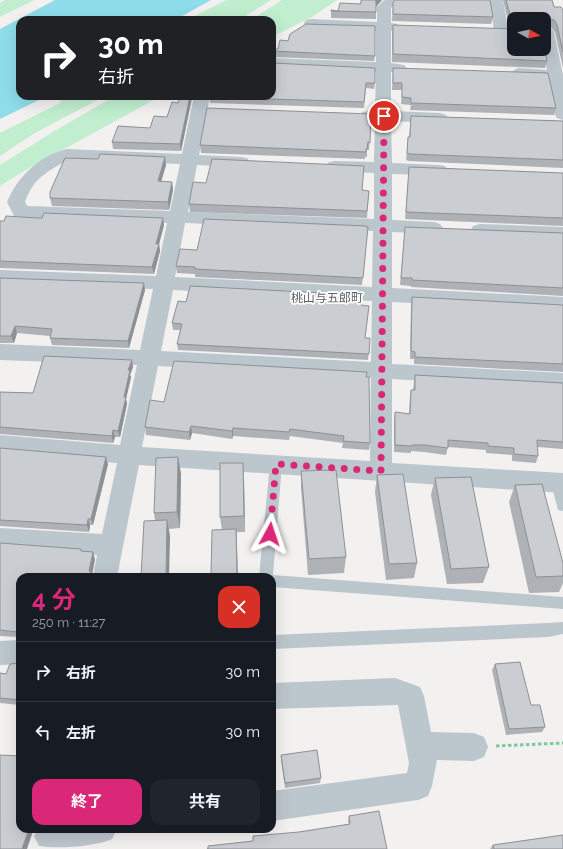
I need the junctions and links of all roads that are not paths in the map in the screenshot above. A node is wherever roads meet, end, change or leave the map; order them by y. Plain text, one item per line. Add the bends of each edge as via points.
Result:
1 (393, 0) edge
2 (496, 0) edge
3 (311, 23) edge
4 (384, 26) junction
5 (408, 27) edge
6 (485, 29) edge
7 (507, 30) edge
8 (551, 54) edge
9 (276, 63) edge
10 (384, 68) junction
11 (415, 69) edge
12 (508, 73) edge
13 (555, 75) junction
14 (205, 105) edge
15 (353, 114) edge
16 (563, 115) edge
17 (384, 116) junction
18 (454, 118) edge
19 (189, 159) junction
20 (259, 162) edge
21 (321, 165) edge
22 (384, 168) junction
23 (454, 170) edge
24 (177, 216) junction
25 (383, 227) junction
26 (563, 233) edge
27 (0, 277) edge
28 (164, 284) junction
29 (383, 295) junction
30 (563, 304) edge
31 (0, 352) edge
32 (149, 358) junction
33 (382, 372) junction
34 (563, 381) edge
35 (0, 444) edge
36 (129, 454) junction
37 (276, 464) junction
38 (381, 471) junction
39 (560, 484) edge
40 (563, 506) edge
41 (0, 538) edge
42 (112, 545) junction
43 (106, 573) edge
44 (266, 573) edge
45 (276, 581) edge
46 (563, 603) edge
47 (563, 628) edge
48 (276, 642) edge
49 (16, 652) edge
50 (0, 653) edge
51 (276, 696) edge
52 (420, 746) junction
53 (474, 747) road end
54 (276, 805) edge
55 (78, 833) edge
56 (49, 838) edge

1 - 4 street via 384,7
2 - 7 street
3 - 4 street
4 - 5 street
4 - 10 street
6 - 7 street
8 - 13 street
9 - 10 street
10 - 11 street
10 - 17 street
12 - 13 street
13 - 16 street
14 - 19 street
15 - 17 street
17 - 18 street
17 - 22 street
19 - 20 street
19 - 24 street
19 - 24 street via 66,154 27,178 16,202 20,212
21 - 22 street
22 - 23 street
22 - 25 street
24 - 25 street
24 - 28 street
25 - 26 street
25 - 29 street
27 - 28 street
28 - 29 street
28 - 32 street
29 - 30 street
29 - 33 street
31 - 32 street
32 - 33 street
32 - 36 street
33 - 34 street
33 - 38 street
35 - 36 street
36 - 37 street
36 - 42 street
37 - 38 street
37 - 44 lane
38 - 39 street
39 - 40 lane
41 - 42 street
42 - 43 street
45 - 46 lane
47 - 48 lane
49 - 50 street
51 - 52 street via 395,691 410,696
52 - 53 street
52 - 54 street via 423,764 418,786
55 - 56 street

